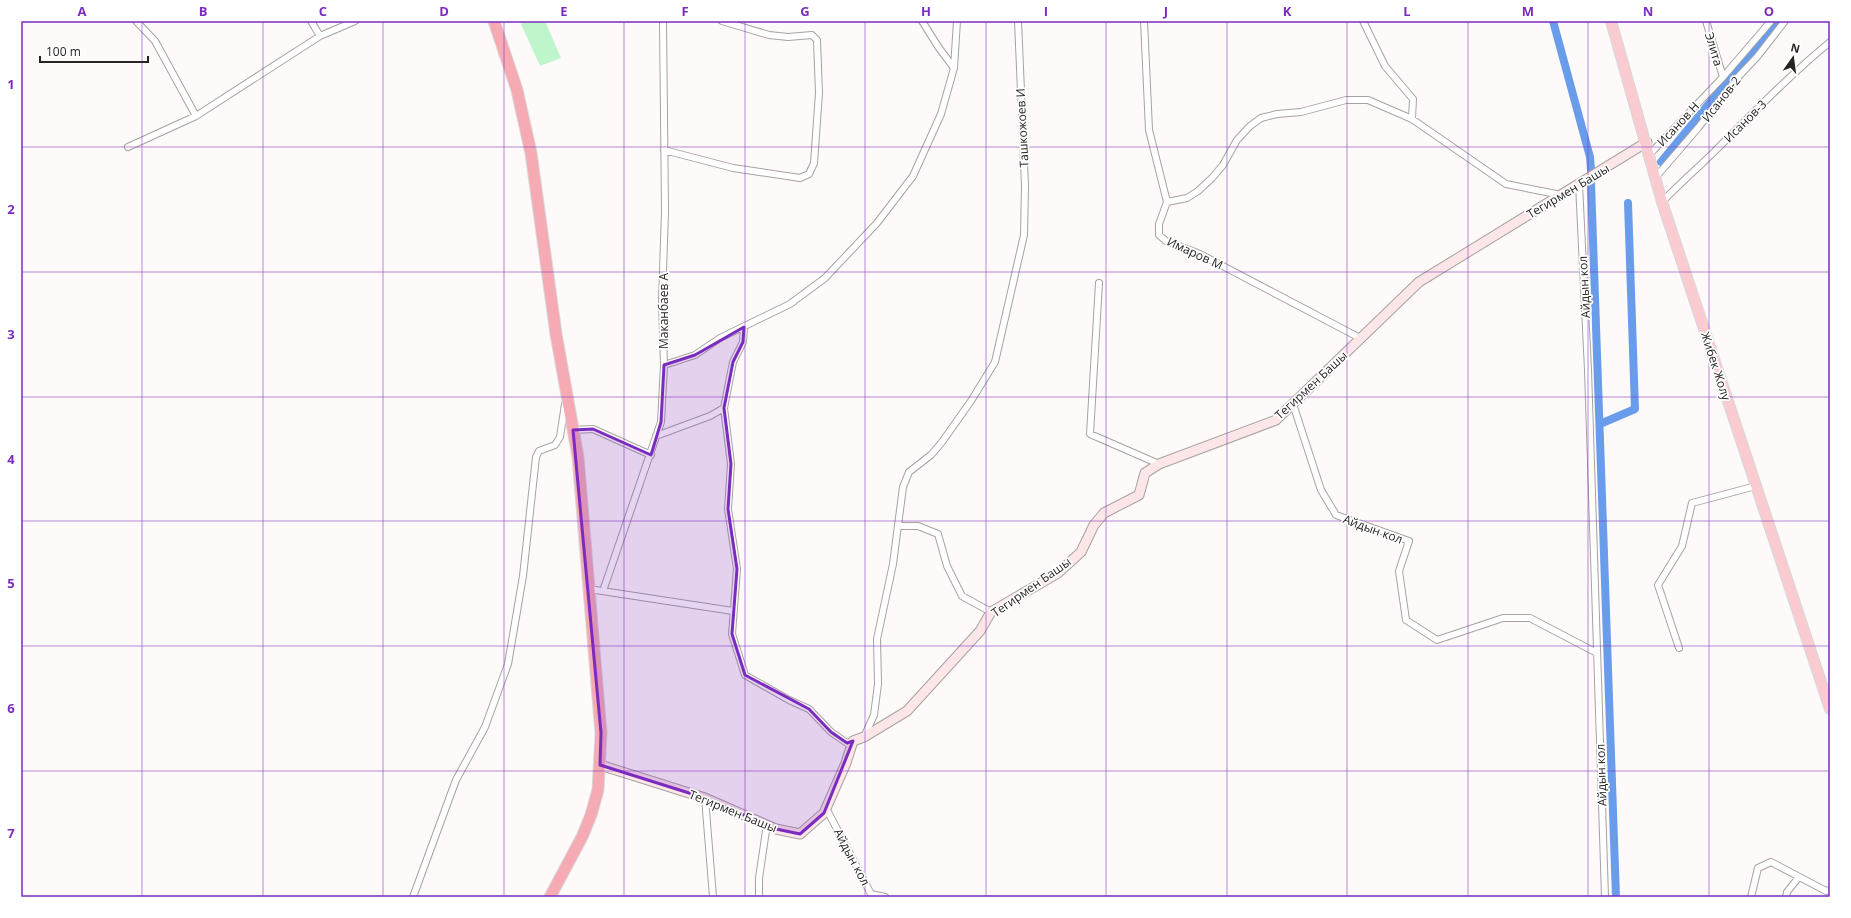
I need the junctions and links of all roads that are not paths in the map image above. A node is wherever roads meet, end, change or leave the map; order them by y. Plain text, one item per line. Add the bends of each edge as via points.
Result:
1 (136, 21) edge
2 (311, 21) edge
3 (355, 21) edge
4 (494, 21) edge
5 (663, 21) edge
6 (722, 21) edge
7 (922, 21) edge
8 (957, 21) edge
9 (1018, 21) edge
10 (1144, 21) edge
11 (1363, 21) edge
12 (1612, 21) edge
13 (1706, 21) edge
14 (1771, 21) edge
15 (1785, 21) edge
16 (320, 36) junction
17 (1830, 42) edge
18 (954, 68) junction
19 (1723, 77) junction
20 (196, 116) junction
21 (1412, 119) junction
22 (1647, 142) junction
23 (128, 147) dead end
24 (664, 150) junction
25 (1649, 155) junction
26 (1655, 178) junction
27 (1579, 184) junction
28 (1561, 195) junction
29 (1167, 202) junction
30 (1662, 202) junction
31 (1100, 283) dead end
32 (744, 328) junction
33 (1360, 338) junction
34 (664, 365) junction
35 (567, 393) junction
36 (1293, 404) junction
37 (724, 408) junction
38 (573, 430) junction
39 (656, 436) junction
40 (651, 455) junction
41 (1159, 464) junction
42 (1756, 486) junction
43 (898, 526) junction
44 (589, 589) junction
45 (603, 591) junction
46 (733, 611) junction
47 (991, 612) junction
48 (1679, 648) dead end
49 (1597, 653) junction
50 (1830, 709) edge
51 (864, 737) junction
52 (853, 741) junction
53 (600, 765) junction
54 (705, 798) junction
55 (826, 808) junction
56 (767, 824) junction
57 (1799, 877) junction
58 (1830, 890) edge
59 (871, 895) edge
60 (413, 897) edge
61 (550, 897) edge
62 (713, 897) edge
63 (759, 897) edge
64 (885, 897) edge
65 (1605, 897) edge
66 (1751, 897) edge
67 (1786, 897) edge

1 - 20 street via 155,41
2 - 16 street
3 - 16 street
4 - 35 highway via 517,90 531,153 556,334
5 - 24 street, Маканбаев А
6 - 24 street via 769,35 812,35 817,40 819,93 814,163 809,174 800,178 734,168
7 - 18 street
8 - 18 street
9 - 43 street, Ташкожоев И via 1025,186 1024,234 995,362 942,442 931,455 909,472 903,487
10 - 29 street via 1149,130
11 - 21 street via 1385,66 1413,99
12 - 22 main road, Жибек Жолу
13 - 19 street, Элита
14 - 19 street, Исанов Н
15 - 26 street, Исанов-2
16 - 20 street
17 - 30 street, Исанов-3 via 1790,75
18 - 32 street via 941,114 913,176 877,223 825,278 790,304
19 - 25 street, Исанов Н
20 - 23 street
21 - 28 street via 1506,184
21 - 29 street via 1368,100 1346,100 1300,112 1261,118 1237,140 1216,174 1198,192 1187,198
22 - 25 main road, Жибек Жолу
22 - 27 street, Тегирмен Башы
24 - 34 street, Маканбаев А
25 - 26 main road, Жибек Жолу
26 - 30 main road, Жибек Жолу
27 - 28 street, Тегирмен Башы
27 - 49 street, Айдын кол
28 - 33 street, Тегирмен Башы via 1419,282
29 - 33 street, Имаров М via 1159,224 1159,235 1166,242 1200,254
30 - 42 main road, Жибек Жолу
31 - 41 street via 1090,434
32 - 34 street via 720,338 694,355
32 - 37 street via 743,342 733,362
33 - 36 street, Тегирмен Башы
34 - 39 street, Маканбаев А via 661,422
35 - 38 highway
35 - 60 street via 560,437 556,445 539,452 536,457 523,576 508,664 485,727 456,780
36 - 41 street, Тегирмен Башы via 1276,420
36 - 49 street, Айдын кол via 1321,490 1336,515 1409,541 1399,571 1406,620 1437,640 1503,618 1530,618
37 - 39 street via 710,416
37 - 46 street via 731,464 728,509 737,569
38 - 40 street via 594,429
38 - 44 highway via 578,457
39 - 40 street, Маканбаев А
40 - 45 street, Маканбаев А
41 - 47 street, Тегирмен Башы via 1145,472 1139,494 1104,513 1094,525 1077,556 1058,572
42 - 48 street via 1692,504 1682,546 1658,585
42 - 50 main road, Жибек Жолу
43 - 47 street via 918,526 938,534 947,566 962,596
43 - 51 street, Ташкожоев И via 893,564 877,639 878,684 874,715
44 - 45 street
44 - 53 highway via 601,733
45 - 46 street
46 - 52 street via 732,634 745,675 789,700 809,708 831,732 847,743
47 - 51 street, Тегирмен Башы via 980,631 907,711
49 - 65 street, Айдын кол
51 - 52 street, Тегирмен Башы
52 - 55 street, Тегирмен Башы
53 - 54 street, Тегирмен Башы
53 - 61 highway via 598,790 591,815
54 - 56 street, Тегирмен Башы
54 - 62 street
55 - 56 street, Тегирмен Башы via 817,820 800,834 776,829
55 - 59 street, Айдын кол
56 - 63 street via 759,878
57 - 58 street via 1826,891
57 - 66 street via 1771,862 1758,868
57 - 67 street
59 - 64 street, Айдын кол

